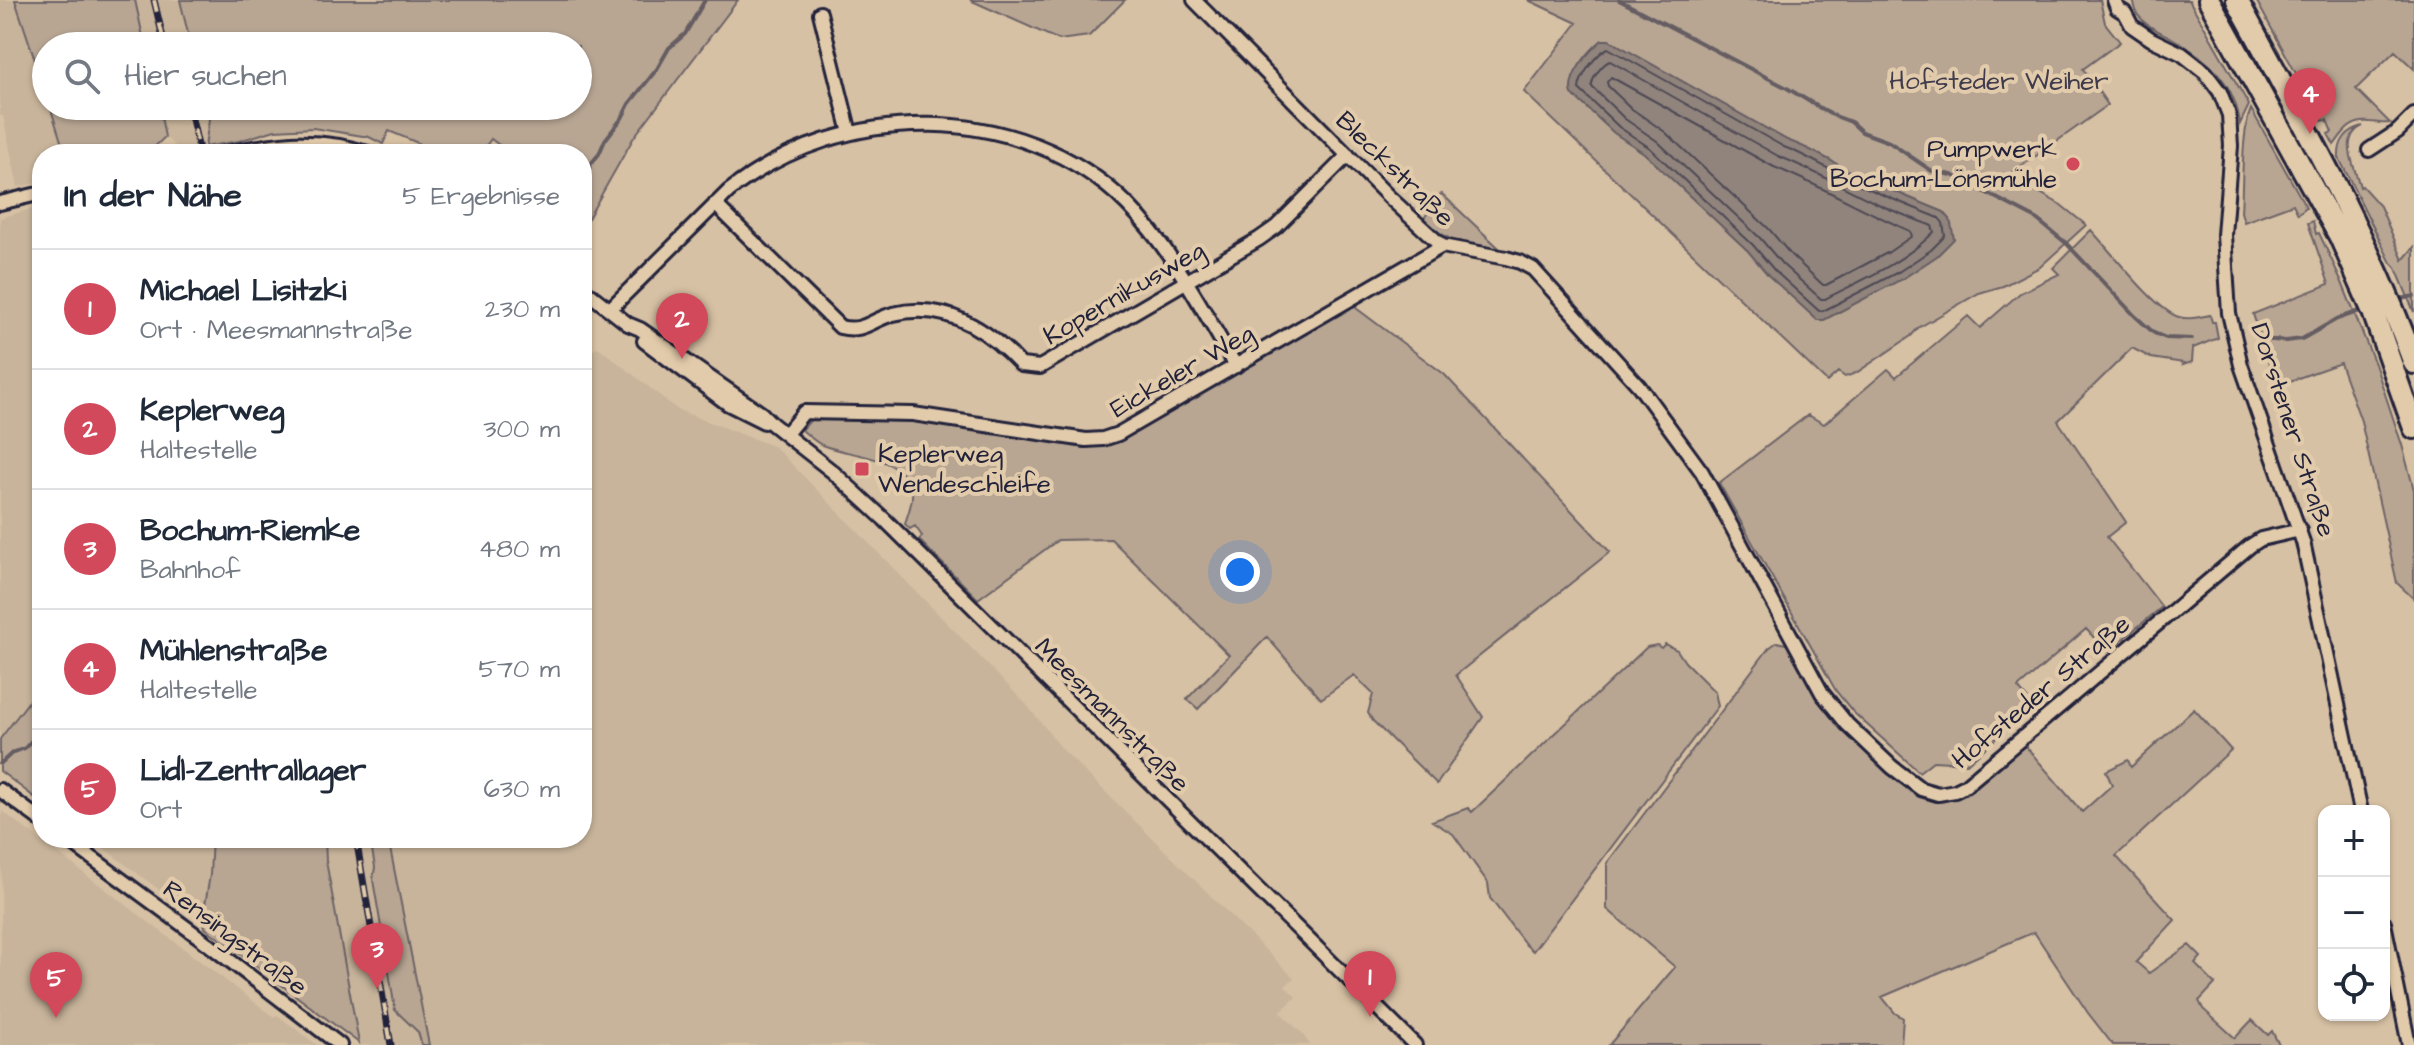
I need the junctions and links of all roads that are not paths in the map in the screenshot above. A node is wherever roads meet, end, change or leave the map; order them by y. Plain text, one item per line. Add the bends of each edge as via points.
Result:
1 (1194, 0) edge
2 (2114, 0) edge
3 (2209, 0) edge
4 (2237, 0) edge
5 (2126, 6) edge
6 (820, 13) dead end
7 (2414, 115) edge
8 (850, 133) junction
9 (277, 144) edge
10 (334, 144) edge
11 (2369, 150) dead end
12 (1348, 155) junction
13 (32, 195) edge
14 (0, 203) edge
15 (715, 204) junction
16 (1442, 246) junction
17 (1186, 282) junction
18 (592, 296) edge
19 (2380, 302) junction
20 (610, 309) junction
21 (2414, 363) edge
22 (1236, 366) junction
23 (2414, 428) edge
24 (786, 434) junction
25 (1706, 479) joint
26 (2300, 530) junction
27 (0, 790) edge
28 (2360, 805) edge
29 (32, 814) edge
30 (79, 848) edge
31 (2389, 949) edge
32 (340, 1045) edge
33 (1415, 1045) edge
34 (2409, 1045) edge

1 - 12 street, Bleckstraße
2 - 5 street, Dorstener Straße via 2117,8
3 - 19 main road
4 - 19 main road via 2336,183
5 - 26 street, Dorstener Straße via 2137,31 2205,72 2229,115 2224,235 2229,313 2241,365
6 - 8 street
7 - 11 street
8 - 15 street via 779,159
8 - 17 street via 923,124 968,127 1013,137 1060,157 1127,205
9 - 10 street
12 - 16 street, Bleckstraße
12 - 17 street, Kopernikusweg via 1276,227
13 - 14 street
15 - 17 street, Kopernikusweg via 840,327 854,331 894,314 917,311 942,314 984,332 1021,365 1040,367
15 - 20 street
16 - 22 street, Eickeler Weg
16 - 25 street, Bleckstraße via 1506,258 1533,269 1639,386
17 - 22 street
18 - 20 street, Meesmannstraße
19 - 21 main road
19 - 23 main road
20 - 24 street, Meesmannstraße
22 - 24 street, Eickeler Weg via 1103,439 913,414 804,412
24 - 33 street, Meesmannstraße via 884,519
25 - 26 street, Hofsteder Straße via 1822,693 1892,767 1921,789 1938,794 1965,786 2250,546
26 - 28 street, Dorstener Straße
27 - 29 street
30 - 32 street, Rensingstraße
31 - 34 street

